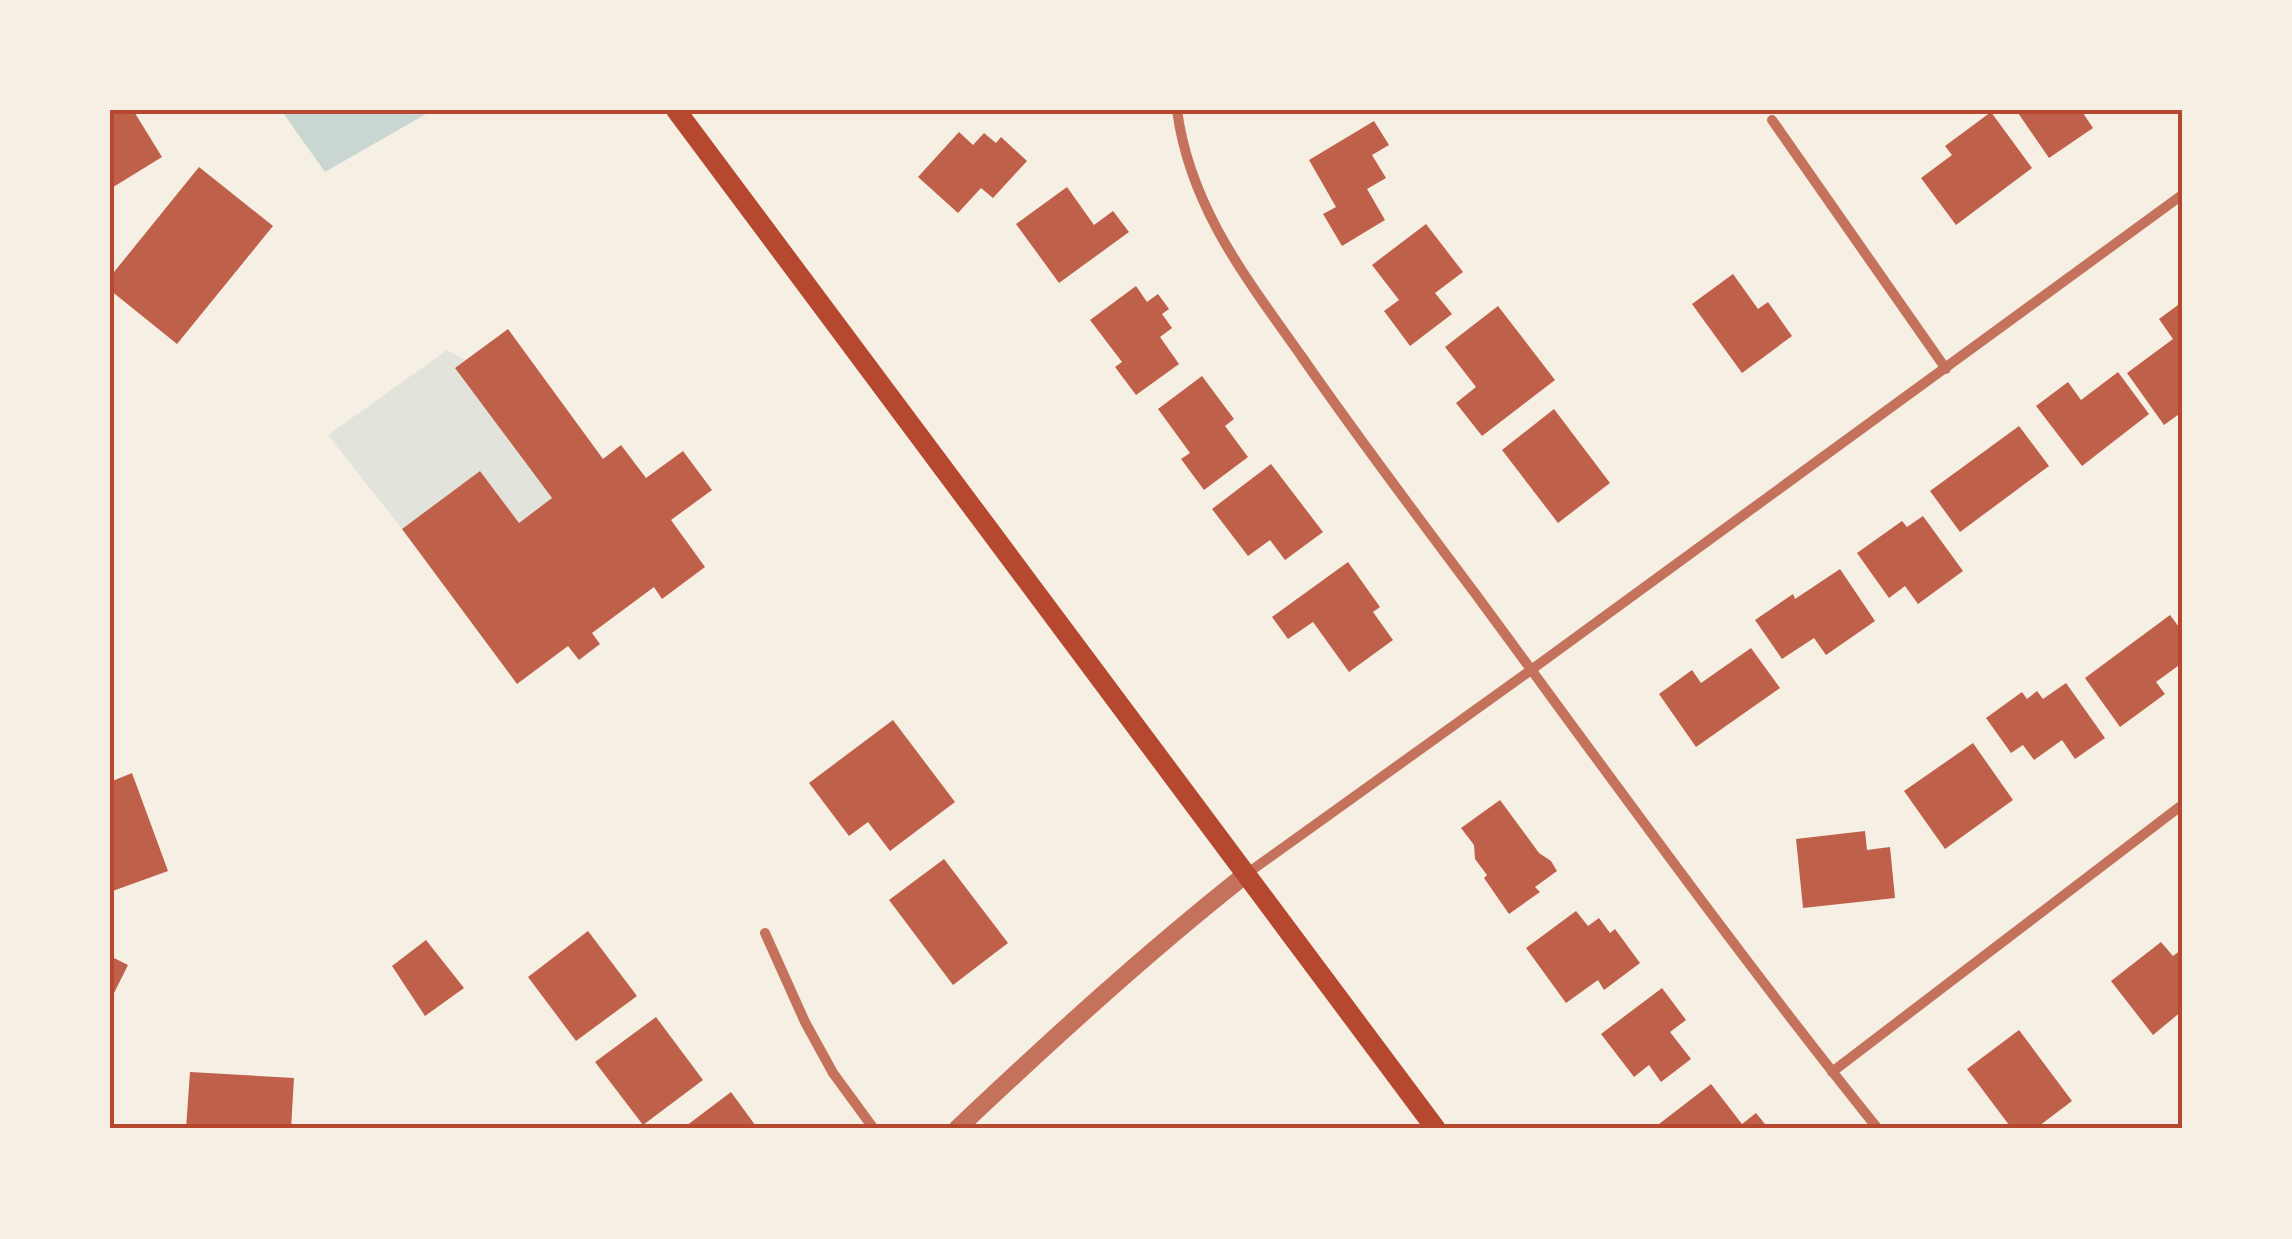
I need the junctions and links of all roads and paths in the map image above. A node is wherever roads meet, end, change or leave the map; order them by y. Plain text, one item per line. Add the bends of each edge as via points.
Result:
1 (676, 110) edge
2 (1176, 110) edge
3 (1772, 120) dead end
4 (2182, 195) edge
5 (1946, 368) junction
6 (1532, 670) junction
7 (2182, 805) edge
8 (1245, 875) junction
9 (765, 934) dead end
10 (1832, 1072) junction
11 (874, 1129) edge
12 (957, 1129) edge
13 (1436, 1129) edge
14 (1878, 1129) edge

1 - 8 main road
2 - 6 street via 1206,211 1234,260
3 - 5 street
4 - 5 street
5 - 6 street
6 - 8 street
6 - 10 street
7 - 10 street
8 - 12 street via 1076,1016
8 - 13 main road
9 - 11 street via 833,1073
10 - 14 street

